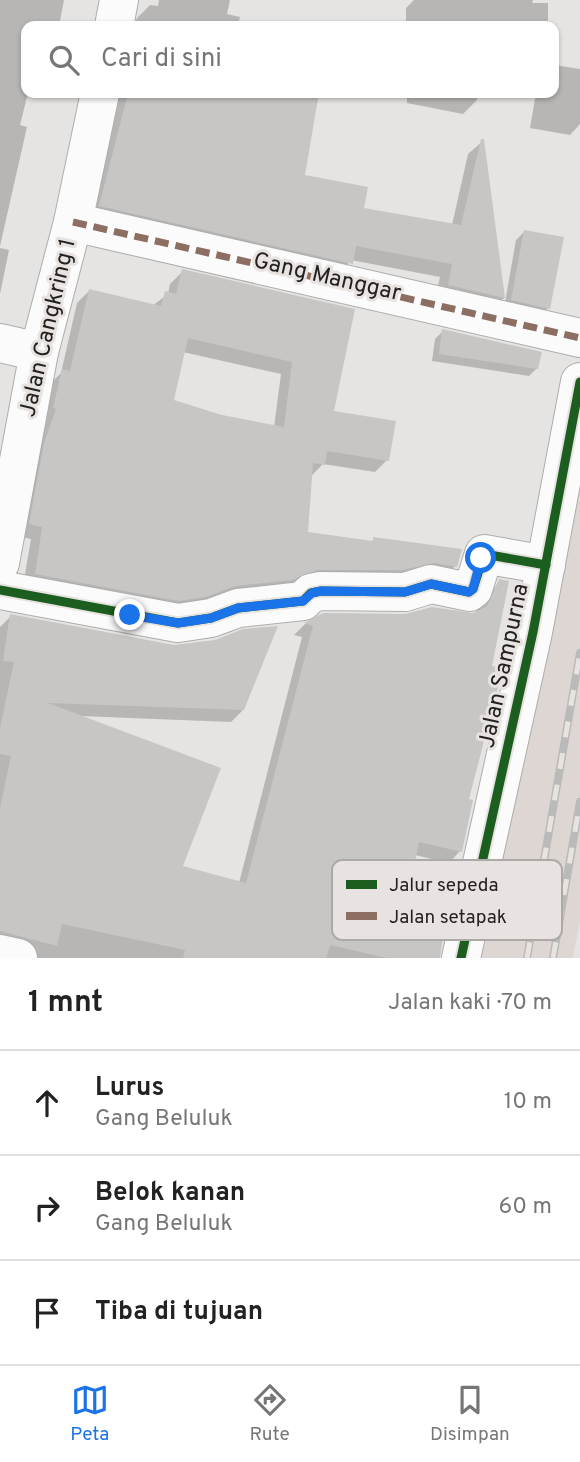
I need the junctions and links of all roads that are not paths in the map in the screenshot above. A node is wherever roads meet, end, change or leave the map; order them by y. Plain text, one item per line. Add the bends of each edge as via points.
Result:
1 (119, 0) edge
2 (115, 21) edge
3 (99, 98) edge
4 (73, 222) junction
5 (580, 338) edge
6 (0, 343) edge
7 (40, 352) junction
8 (580, 382) edge
9 (0, 563) edge
10 (546, 565) junction
11 (0, 590) edge
12 (482, 860) edge
13 (465, 940) edge
14 (0, 954) edge
15 (18, 958) edge
16 (461, 958) edge

1 - 2 street
3 - 4 street, Jalan Cangkring 1
4 - 5 street, Gang Manggar
4 - 7 street, Jalan Cangkring 1
6 - 7 street
7 - 9 street, Jalan Cangkring 1
8 - 10 street, Jalan Sampurna
10 - 11 street via 484,554 469,592 431,584 405,592 321,591 303,601 238,608 178,623
10 - 12 street, Jalan Sampurna
13 - 16 street, Jalan Sampurna
14 - 15 street

